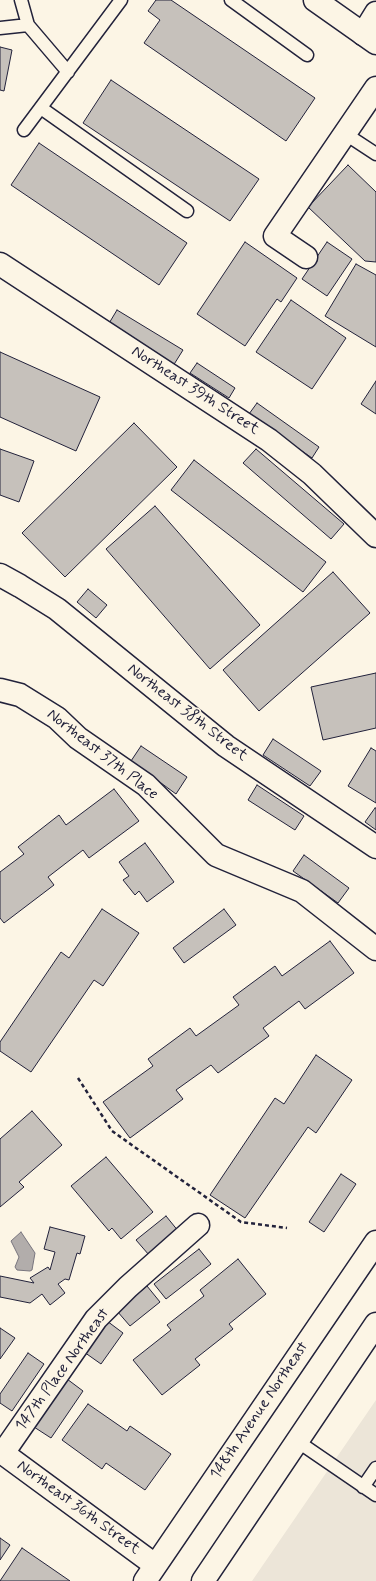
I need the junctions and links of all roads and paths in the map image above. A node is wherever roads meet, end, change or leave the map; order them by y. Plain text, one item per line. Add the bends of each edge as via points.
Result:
1 (21, 0) edge
2 (121, 0) edge
3 (231, 0) edge
4 (315, 0) edge
5 (376, 13) edge
6 (28, 25) junction
7 (0, 28) edge
8 (370, 38) edge
9 (308, 55) dead end
10 (68, 72) junction
11 (376, 88) edge
12 (41, 108) junction
13 (24, 130) dead end
14 (344, 133) junction
15 (376, 154) edge
16 (187, 211) dead end
17 (306, 257) dead end
18 (0, 264) edge
19 (376, 536) edge
20 (0, 575) edge
21 (0, 690) edge
22 (376, 847) edge
23 (376, 949) edge
24 (78, 1078) dead end
25 (198, 1225) dead end
26 (287, 1228) dead end
27 (376, 1242) edge
28 (376, 1324) edge
29 (297, 1442) junction
30 (1, 1452) edge
31 (376, 1468) edge
32 (363, 1487) junction
33 (376, 1496) edge
34 (150, 1573) edge
35 (203, 1581) edge

1 - 6 lane
2 - 10 lane
3 - 9 lane
4 - 8 street
5 - 8 street
6 - 7 lane
6 - 10 lane
10 - 12 lane
11 - 14 street
12 - 13 lane
12 - 16 lane
14 - 15 lane
14 - 17 street via 275,236
18 - 19 street, Northeast 39th Street via 269,440 312,474
20 - 22 street, Northeast 38th Street via 57,609 226,746
21 - 23 street, Northeast 37th Place via 20,695 57,718 78,738 146,785 216,855 302,891
24 - 26 path via 112,1131 242,1222
25 - 30 street, 147th Place Northeast via 96,1318
27 - 34 street, 148th Avenue Northeast
28 - 29 street
29 - 32 lane
29 - 35 street
30 - 34 street, Northeast 36th Street
31 - 32 lane
32 - 33 lane

